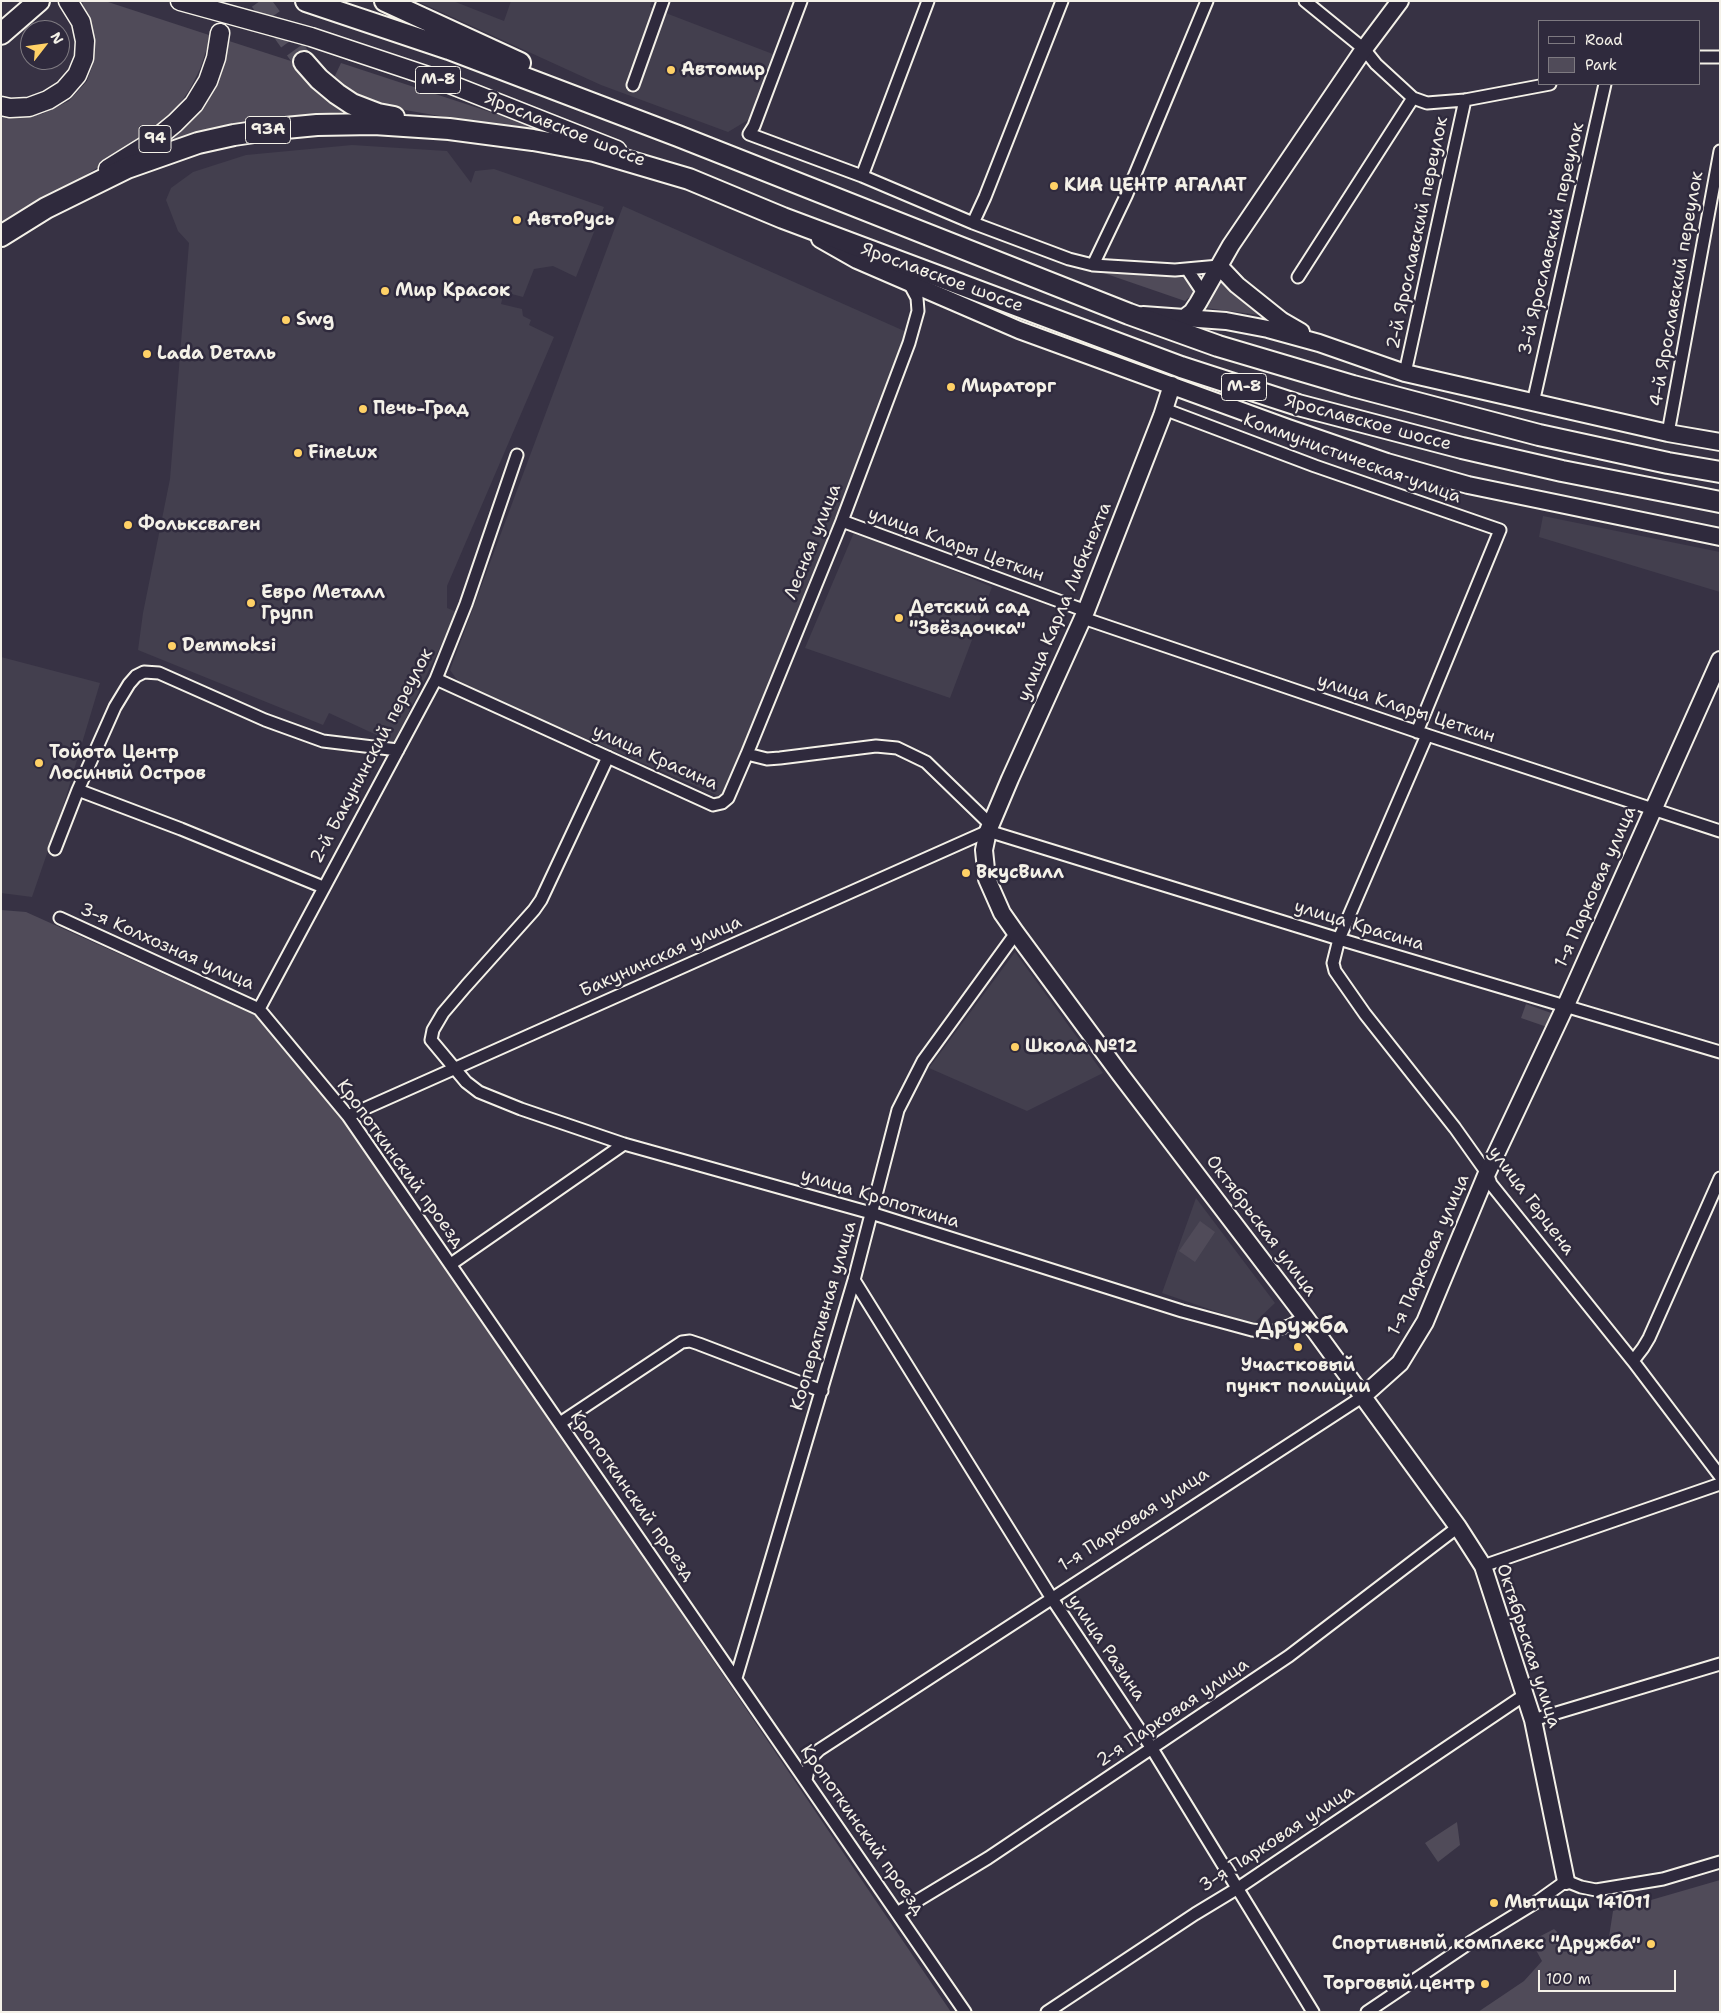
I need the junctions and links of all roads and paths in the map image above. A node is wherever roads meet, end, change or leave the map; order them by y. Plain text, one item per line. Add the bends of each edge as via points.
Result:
1 (39, 1) edge
2 (68, 1) edge
3 (180, 1) edge
4 (301, 1) edge
5 (385, 1) edge
6 (663, 1) edge
7 (801, 1) edge
8 (928, 1) edge
9 (1062, 1) edge
10 (1207, 1) edge
11 (1305, 1) edge
12 (1400, 1) edge
13 (314, 4) edge
14 (220, 33) dead end
15 (1, 34) edge
16 (1364, 50) junction
17 (1701, 57) edge
18 (1720, 57) edge
19 (304, 62) tunnel mouth
20 (633, 85) dead end
21 (1545, 85) edge
22 (1605, 85) edge
23 (1413, 98) junction
24 (1465, 100) junction
25 (1, 106) edge
26 (449, 129) junction
27 (678, 136) junction
28 (1720, 151) edge
29 (862, 176) junction
30 (688, 179) junction
31 (46, 208) junction
32 (783, 218) junction
33 (973, 223) junction
34 (1, 236) edge
35 (1094, 265) junction
36 (1219, 266) junction
37 (1187, 269) junction
38 (1298, 278) dead end
39 (908, 282) junction
40 (1203, 293) junction
41 (940, 296) junction
42 (918, 311) junction
43 (1130, 314) junction
44 (1184, 318) junction
45 (1319, 343) junction
46 (1405, 373) junction
47 (1172, 385) junction
48 (1532, 403) junction
49 (1164, 409) junction
50 (1668, 433) junction
51 (1720, 442) edge
52 (517, 455) dead end
53 (1720, 472) edge
54 (1720, 502) edge
55 (842, 521) junction
56 (1500, 530) joint
57 (1720, 537) edge
58 (1084, 615) junction
59 (1720, 660) edge
60 (436, 679) junction
61 (1422, 734) junction
62 (398, 750) junction
63 (747, 754) junction
64 (608, 757) junction
65 (78, 790) junction
66 (1653, 808) junction
67 (989, 828) junction
68 (1720, 831) edge
69 (55, 849) dead end
70 (323, 887) junction
71 (60, 918) dead end
72 (1016, 933) junction
73 (1339, 939) junction
74 (1566, 1005) junction
75 (259, 1009) junction
76 (1720, 1052) edge
77 (454, 1068) junction
78 (348, 1116) junction
79 (624, 1144) junction
80 (1487, 1173) junction
81 (1720, 1178) edge
82 (871, 1213) junction
83 (451, 1264) junction
84 (854, 1280) junction
85 (1305, 1317) junction
86 (1633, 1360) junction
87 (822, 1391) junction
88 (1362, 1397) junction
89 (560, 1423) junction
90 (1720, 1476) edge
91 (1720, 1484) edge
92 (1458, 1527) junction
93 (1483, 1566) junction
94 (1051, 1597) junction
95 (1720, 1664) edge
96 (736, 1678) junction
97 (1526, 1694) junction
98 (1533, 1720) junction
99 (1151, 1747) junction
100 (806, 1780) junction
101 (1720, 1862) edge
102 (1566, 1881) junction
103 (1238, 1888) junction
104 (897, 1913) junction
105 (966, 2012) edge
106 (1047, 2012) edge
107 (1313, 2012) edge
108 (1367, 2012) edge

1 - 15 highway
2 - 25 main road via 80,22 85,40 84,58 77,75 64,90 48,100 29,107
3 - 30 main road, Ярославское шоссе / М-8 via 311,37 437,79
4 - 13 main road, Ярославское шоссе / М-8
5 - 27 highway
6 - 20 street
7 - 29 street via 749,134
8 - 29 street
9 - 33 street
10 - 35 street
11 - 16 street
12 - 16 street
13 - 27 highway, Ярославское шоссе / М-8 via 448,49
14 - 31 main road, 94 via 208,82 176,123
16 - 23 street
16 - 36 street
17 - 18 street
19 - 26 highway, 93A via 319,79 352,104 378,114
21 - 24 street
22 - 48 street, 3-й Ярославский переулок
23 - 24 street via 1427,103
23 - 38 street
24 - 46 street, 2-й Ярославский переулок
26 - 30 highway, 93A via 594,151
26 - 31 highway, 93A via 374,124 317,125 234,135 198,143 127,168
27 - 43 highway, Ярославское шоссе / М-8
28 - 50 street, 4-й Ярославский переулок
29 - 33 street
30 - 32 highway, Ярославское шоссе / М-8
31 - 34 highway, 93A
32 - 39 street via 857,260
32 - 54 highway, Ярославское шоссе / М-8 via 1181,368 1298,405 1562,471
33 - 35 street via 1069,260
35 - 37 street
36 - 37 street
36 - 40 street
36 - 45 street via 1282,321
37 - 40 street
39 - 41 street
39 - 42 street via 917,298
40 - 44 street via 1192,312
41 - 42 street via 925,303
41 - 47 street via 1019,330
42 - 55 street, Лесная улица
43 - 44 street
43 - 53 highway, Ярославское шоссе / М-8 via 1218,346 1474,419
44 - 45 street via 1226,320
45 - 46 street
46 - 48 street
47 - 49 street, улица Карла Либкнехта
47 - 57 street via 1387,462 1468,485
48 - 50 street
49 - 56 street, Коммунистическая улица
49 - 58 street, улица Карла Либкнехта
50 - 51 street
52 - 60 street, 2-й Бакунинский переулок via 466,604
55 - 58 street, улица Клары Цеткин
55 - 63 street, Лесная улица
56 - 61 street, улица Герцена
58 - 61 street, улица Клары Цеткин
58 - 67 street, улица Карла Либкнехта
59 - 66 street, 1-я Парковая улица
60 - 62 street, 2-й Бакунинский переулок
60 - 64 street, улица Красина
61 - 66 street, улица Клары Цеткин
61 - 73 street, улица Герцена
62 - 65 street via 323,741 265,720 160,673 144,672 129,684 115,708
62 - 70 street, 2-й Бакунинский переулок
63 - 64 street, улица Красина via 728,798 718,805
63 - 67 street, улица Красина via 767,759 876,746 897,748 926,762
64 - 77 street, улица Кропоткина via 541,900 460,993 433,1030 431,1040
65 - 69 street
65 - 70 street
66 - 68 street, улица Клары Цеткин
66 - 74 street, 1-я Парковая улица
67 - 72 street, Октябрьская улица via 984,850 987,879 1002,913
67 - 73 street, улица Красина
67 - 77 street, Бакунинская улица
70 - 75 street, 2-й Бакунинский переулок
71 - 75 street, 3-я Колхозная улица
72 - 82 street, Кооперативная улица via 923,1061 898,1110
72 - 85 street, Октябрьская улица
73 - 74 street, улица Красина
73 - 80 street, улица Герцена via 1333,963 1340,979
74 - 76 street, улица Красина
74 - 80 street, 1-я Парковая улица
75 - 78 street, Кропоткинский проезд
77 - 78 street, Бакунинская улица
77 - 79 street, улица Кропоткина via 479,1092
78 - 83 street, Кропоткинский проезд
79 - 82 street, улица Кропоткина
79 - 83 street
80 - 86 street, улица Герцена via 1491,1184
80 - 88 street, 1-я Парковая улица via 1425,1322 1389,1374
81 - 86 street via 1649,1338
82 - 84 street, Кооперативная улица
82 - 85 street, улица Кропоткина via 1252,1330 1270,1332
83 - 89 street, Кропоткинский проезд
84 - 87 street, Кооперативная улица
84 - 94 street, улица Разина
85 - 88 street, Октябрьская улица
86 - 90 street, улица Герцена
87 - 89 street via 690,1341 682,1342
87 - 96 street, Кооперативная улица
88 - 92 street, Октябрьская улица
88 - 94 street, 1-я Парковая улица
89 - 96 street, Кропоткинский проезд
91 - 93 street
92 - 93 street, Октябрьская улица
92 - 99 street, 2-я Парковая улица via 1289,1656
93 - 97 street, Октябрьская улица
94 - 99 street, улица Разина
94 - 100 street, 1-я Парковая улица via 819,1750 809,1765
95 - 98 street
96 - 100 street, Кропоткинский проезд
97 - 98 street, Октябрьская улица
97 - 103 street, 3-я Парковая улица
98 - 102 street, Октябрьская улица
99 - 103 street, улица Разина
99 - 104 street, 2-я Парковая улица via 996,1853
100 - 104 street, Кропоткинский проезд
101 - 102 street via 1663,1879 1596,1890
102 - 108 street
103 - 106 street, 3-я Парковая улица
103 - 107 street, улица Разина
104 - 105 street, Кропоткинский проезд

